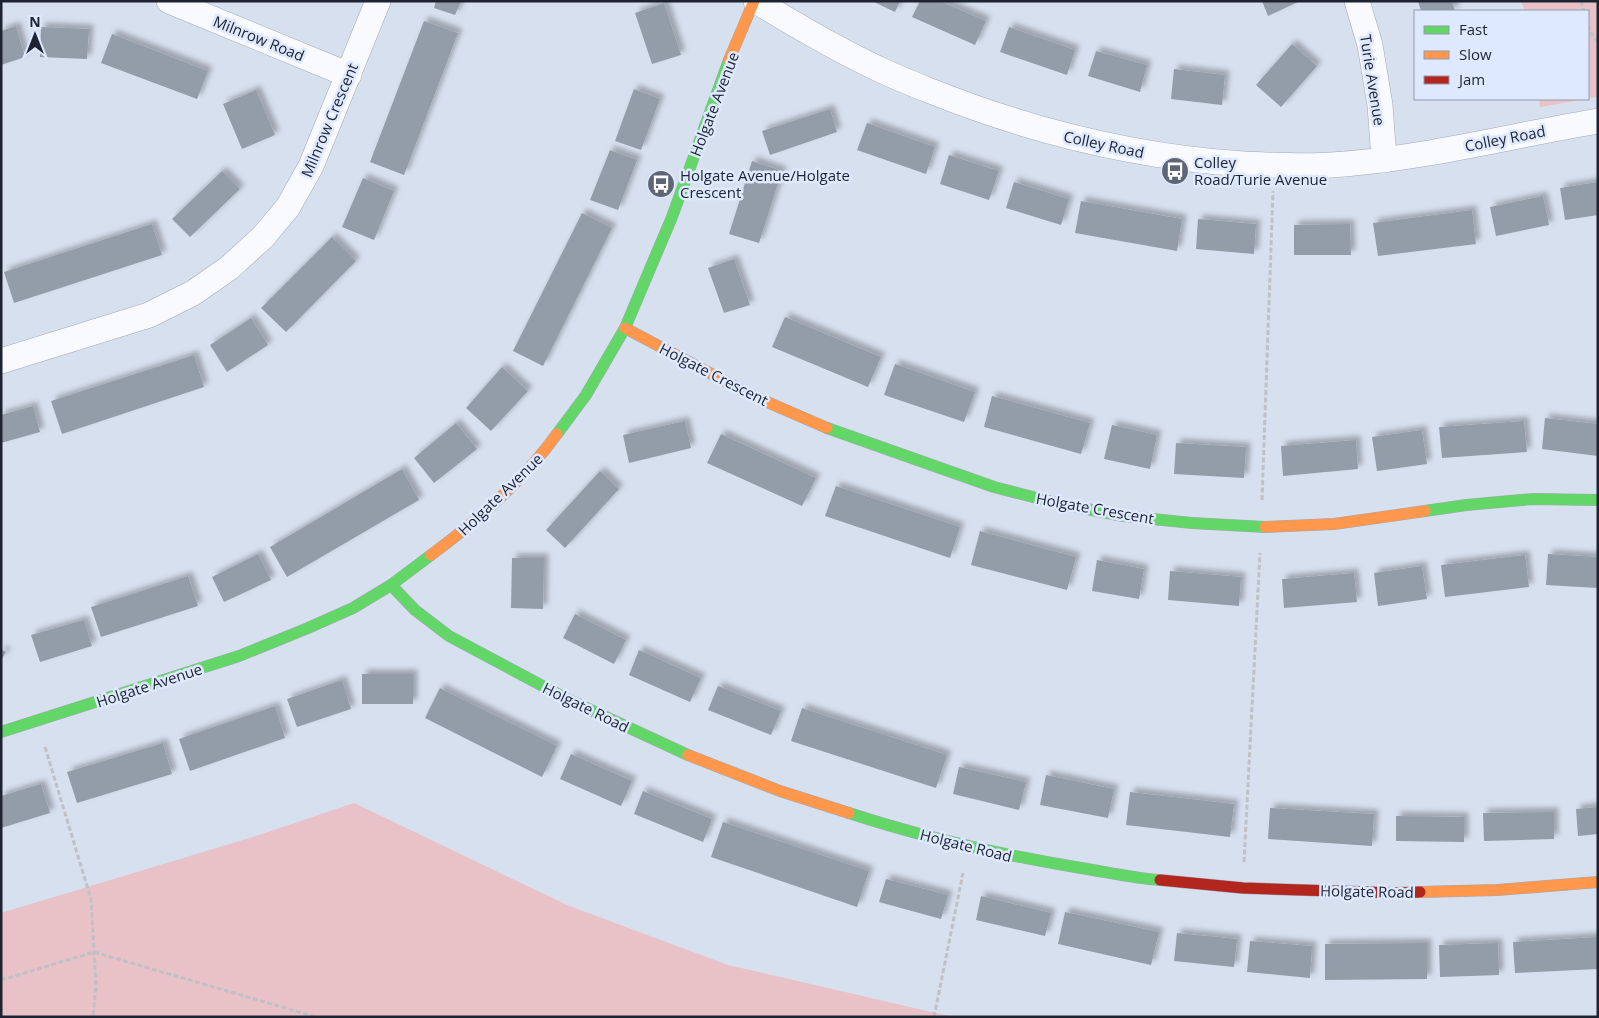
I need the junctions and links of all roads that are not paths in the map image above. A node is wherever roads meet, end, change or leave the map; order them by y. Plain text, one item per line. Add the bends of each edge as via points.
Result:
1 (169, 1) edge
2 (378, 1) edge
3 (755, 1) edge
4 (1357, 1) edge
5 (349, 74) junction
6 (1598, 121) edge
7 (1384, 160) junction
8 (624, 328) junction
9 (1, 361) edge
10 (1598, 500) edge
11 (391, 585) junction
12 (1, 732) edge
13 (1598, 882) edge

1 - 5 street, Milnrow Road
2 - 5 street, Milnrow Crescent
3 - 7 street, Colley Road via 822,41 884,72 964,104 1050,132 1128,150 1199,161 1331,166
3 - 8 street, Holgate Avenue via 724,74 672,217
4 - 7 street, Turie Avenue via 1370,45 1380,104
5 - 9 street, Milnrow Crescent via 312,166 288,207 263,237 229,268 193,293 149,315
6 - 7 street, Colley Road
8 - 10 street, Holgate Crescent via 751,395 835,432 994,487 1122,516 1261,527 1334,524 1533,499
8 - 11 street, Holgate Avenue via 586,395 544,452 506,492 453,539
11 - 12 street, Holgate Avenue via 335,616 239,656
11 - 13 street, Holgate Road via 415,610 449,636 569,700 680,752 780,791 879,824 1026,860 1148,879 1243,888 1396,893

